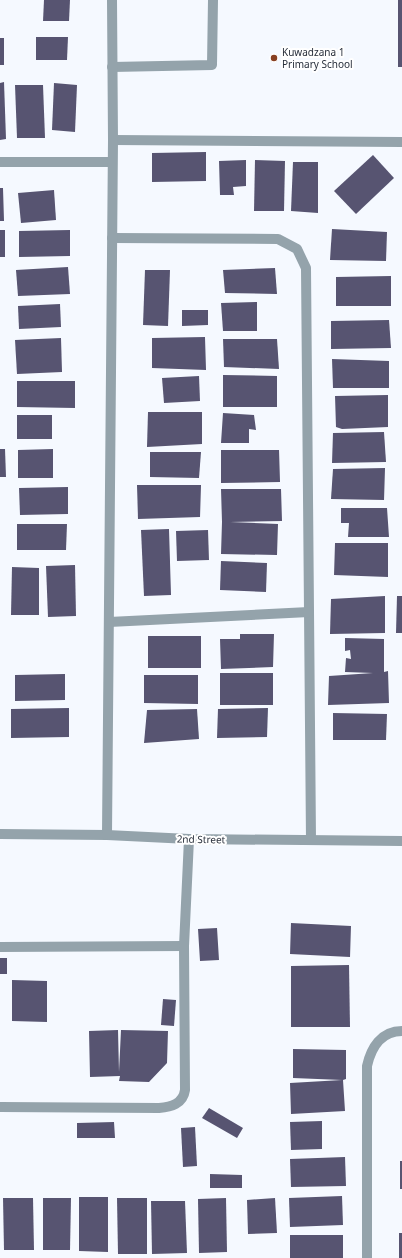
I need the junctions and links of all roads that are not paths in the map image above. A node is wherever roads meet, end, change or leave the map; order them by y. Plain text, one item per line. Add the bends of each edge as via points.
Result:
1 (112, 0) edge
2 (213, 0) edge
3 (112, 67) junction
4 (113, 140) junction
5 (402, 142) edge
6 (0, 162) edge
7 (112, 162) junction
8 (112, 238) junction
9 (309, 612) junction
10 (109, 622) junction
11 (0, 834) edge
12 (107, 835) junction
13 (189, 839) junction
14 (311, 840) junction
15 (402, 841) edge
16 (184, 946) junction
17 (0, 947) edge
18 (402, 1031) edge
19 (0, 1107) edge
20 (367, 1258) edge

1 - 3 street
2 - 3 street via 212,65
3 - 4 street
4 - 5 street
4 - 7 street
6 - 7 street
7 - 8 street
8 - 9 street via 278,239 297,249 306,268
8 - 10 street
9 - 10 street
9 - 14 street
10 - 12 street
11 - 12 street, 2nd Street
12 - 13 street, 2nd Street
13 - 14 street, 2nd Street
13 - 16 street
14 - 15 street, 2nd Street
16 - 17 street
16 - 19 street via 185,1090 181,1101 172,1106 159,1108
18 - 20 street via 383,1036 369,1056 367,1066

